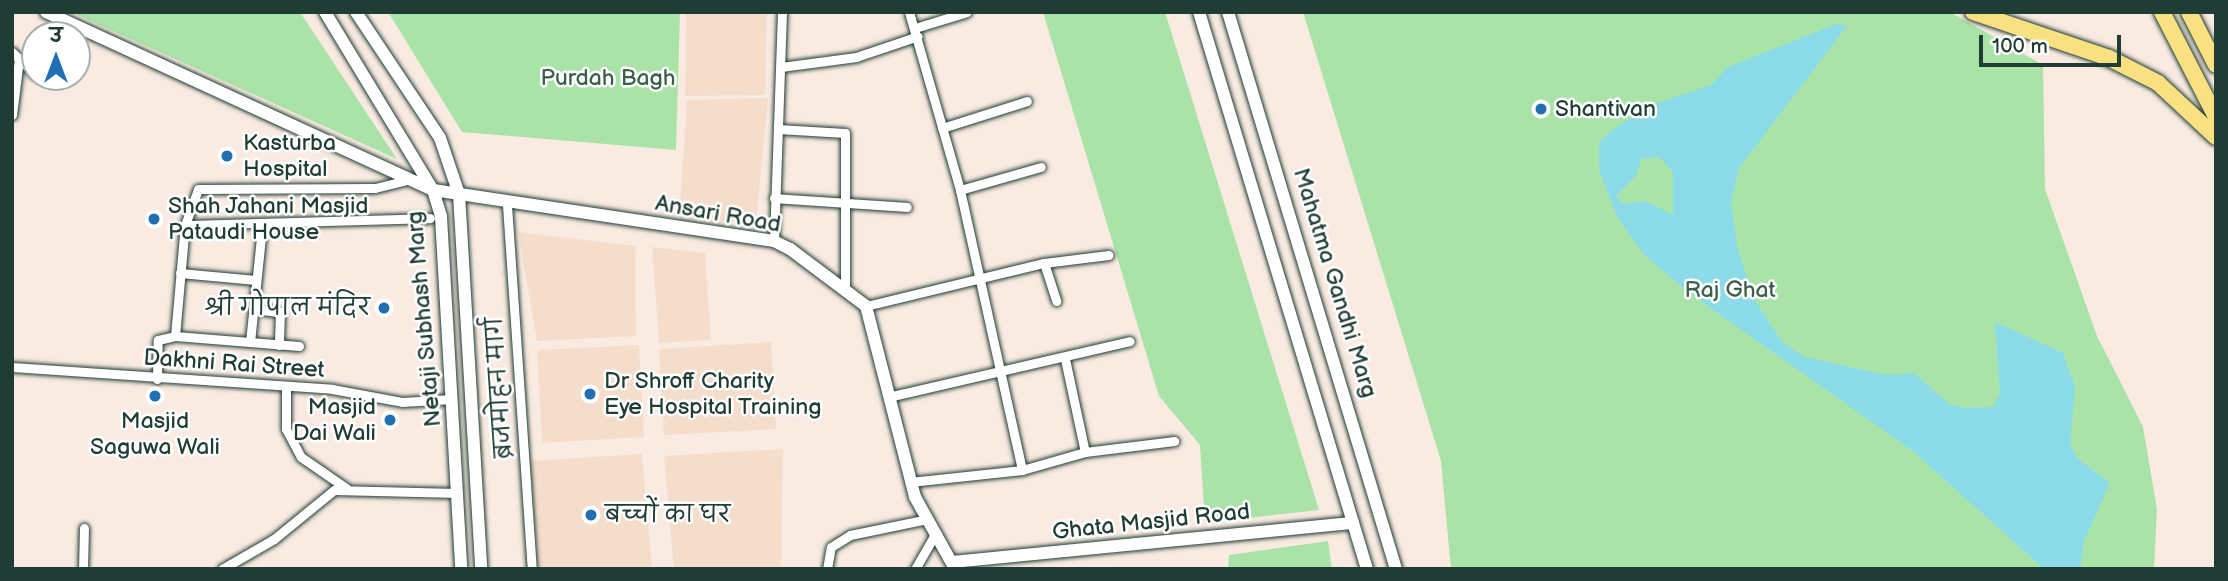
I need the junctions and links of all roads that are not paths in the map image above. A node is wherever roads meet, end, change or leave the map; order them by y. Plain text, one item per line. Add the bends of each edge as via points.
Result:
1 (46, 12) edge
2 (324, 12) edge
3 (356, 12) edge
4 (782, 12) edge
5 (909, 12) edge
6 (967, 12) edge
7 (1199, 12) edge
8 (1973, 12) edge
9 (2162, 12) edge
10 (2189, 12) edge
11 (1230, 15) edge
12 (916, 32) junction
13 (16, 56) edge
14 (2216, 65) edge
15 (781, 67) junction
16 (1027, 101) dead end
17 (12, 115) edge
18 (2216, 117) edge
19 (942, 128) junction
20 (778, 129) junction
21 (2216, 136) edge
22 (1041, 167) dead end
23 (406, 180) junction
24 (433, 190) junction
25 (960, 190) junction
26 (459, 194) junction
27 (774, 198) junction
28 (841, 200) junction
29 (507, 205) junction
30 (906, 207) dead end
31 (430, 218) dead end
32 (185, 225) junction
33 (262, 227) junction
34 (774, 241) junction
35 (1109, 255) dead end
36 (1044, 263) junction
37 (180, 273) junction
38 (256, 279) junction
39 (980, 281) junction
40 (845, 288) junction
41 (1056, 301) dead end
42 (866, 306) junction
43 (254, 309) junction
44 (175, 336) junction
45 (1130, 341) dead end
46 (250, 342) junction
47 (279, 345) junction
48 (299, 346) dead end
49 (1065, 359) junction
50 (12, 367) edge
51 (1003, 374) junction
52 (157, 379) junction
53 (286, 386) junction
54 (888, 397) junction
55 (452, 399) junction
56 (1174, 441) dead end
57 (1086, 452) junction
58 (1022, 470) junction
59 (910, 482) junction
60 (346, 488) junction
61 (458, 493) junction
62 (923, 520) junction
63 (1353, 523) junction
64 (84, 528) dead end
65 (935, 536) junction
66 (954, 566) edge
67 (83, 569) edge
68 (222, 569) edge
69 (461, 569) edge
70 (481, 569) edge
71 (532, 569) edge
72 (827, 569) edge
73 (915, 569) edge
74 (1367, 569) edge
75 (1396, 569) edge

1 - 23 main road, Ansari Road
2 - 24 main road, Netaji Subhash Marg
3 - 26 main road, Netaji Subhash Marg via 440,138
4 - 15 street
5 - 12 street
6 - 12 street
7 - 63 main road
8 - 21 highway via 2109,58 2158,83
9 - 18 highway
10 - 14 highway
11 - 75 main road, Mahatma Gandhi Marg
12 - 15 street via 856,57
12 - 19 street
13 - 17 street
15 - 20 street
16 - 19 street
19 - 25 street
20 - 27 street
20 - 28 street via 845,133
22 - 25 street
23 - 24 main road, Ansari Road
23 - 32 street via 375,188 198,189
24 - 26 main road, Ansari Road
24 - 55 main road, Netaji Subhash Marg via 441,218
25 - 39 street
26 - 29 main road, Ansari Road
26 - 70 main road, Netaji Subhash Marg
27 - 28 street
27 - 34 street
28 - 30 street
28 - 40 street
29 - 34 main road, Ansari Road
29 - 71 street, ब्रजमोहन मार्ग
31 - 33 street
32 - 33 street
32 - 37 street
33 - 38 street
34 - 40 main road, Ansari Road
35 - 36 street
36 - 39 street
36 - 41 street
37 - 38 street
37 - 44 street
38 - 43 street
39 - 42 street
39 - 51 street
40 - 42 main road, Ansari Road
42 - 54 main road
43 - 46 street
43 - 47 street via 280,312
44 - 46 street
44 - 52 street via 158,340
45 - 49 street
46 - 47 street
47 - 48 street
49 - 51 street
49 - 57 street
50 - 52 street, Dakhni Rai Street
51 - 54 street
51 - 58 street
52 - 53 street, Dakhni Rai Street
53 - 55 street, Dakhni Rai Street via 402,402
53 - 60 street via 286,429 301,457
54 - 59 main road
55 - 61 main road, Netaji Subhash Marg
56 - 57 street
57 - 58 street
58 - 59 street
59 - 62 main road
60 - 61 street
60 - 68 street via 326,494 274,539
61 - 69 main road, Netaji Subhash Marg
62 - 65 main road
62 - 72 street via 850,535 831,547
63 - 66 main road, Ghata Masjid Road
63 - 74 main road
64 - 67 street
65 - 66 main road
65 - 73 street

